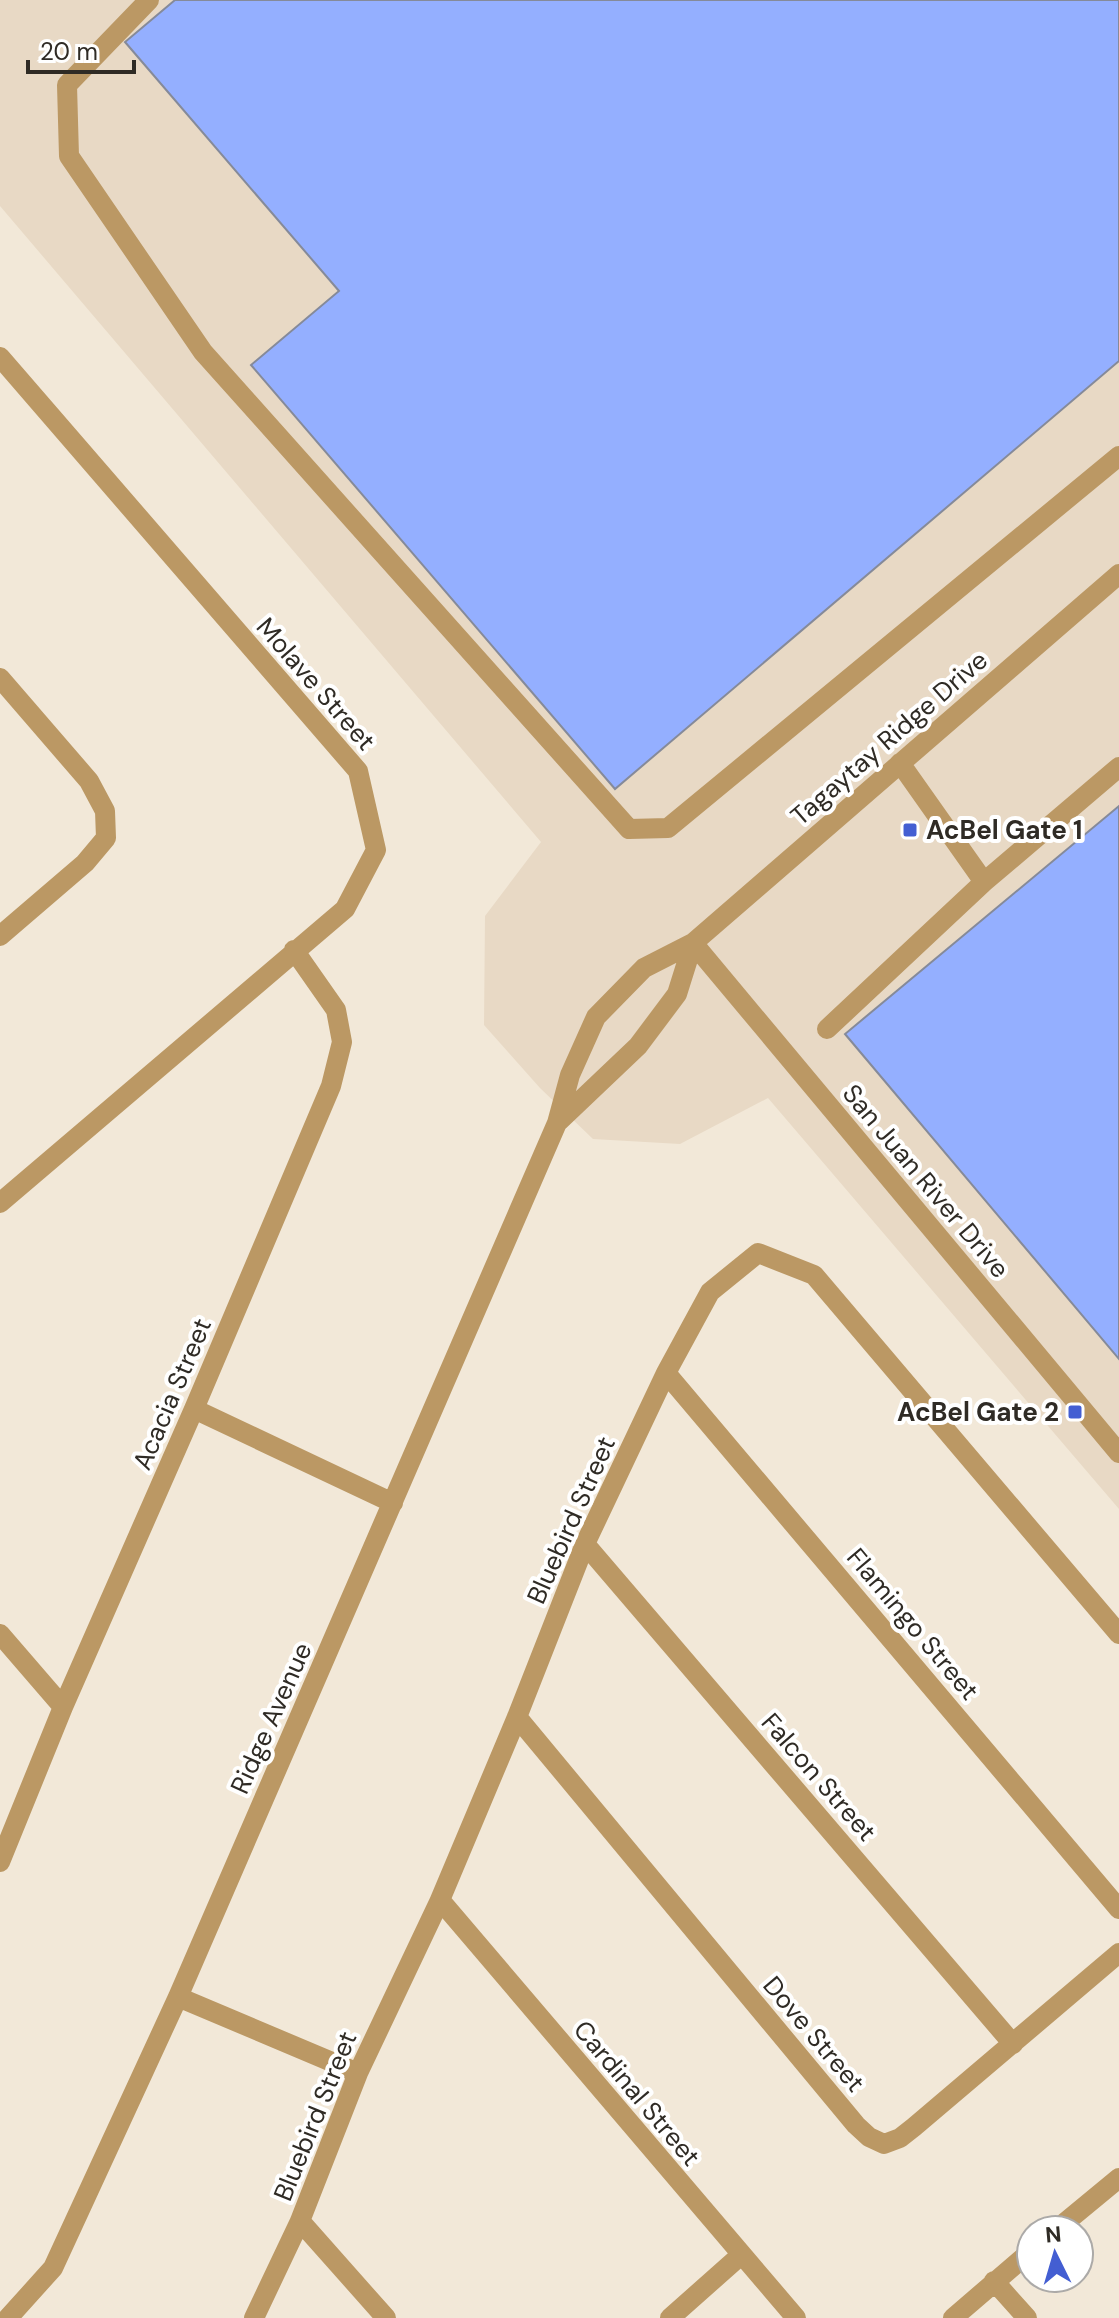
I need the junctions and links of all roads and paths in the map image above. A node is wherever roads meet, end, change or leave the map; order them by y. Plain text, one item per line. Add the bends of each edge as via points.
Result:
1 (149, 0) edge
2 (0, 357) edge
3 (1119, 456) edge
4 (1119, 574) edge
5 (0, 678) edge
6 (900, 763) junction
7 (1119, 767) edge
8 (984, 882) junction
9 (0, 936) edge
10 (693, 943) junction
11 (294, 950) junction
12 (827, 1029) dead end
13 (557, 1123) junction
14 (0, 1203) edge
15 (666, 1373) junction
16 (194, 1409) junction
17 (1119, 1453) edge
18 (393, 1503) junction
19 (585, 1544) junction
20 (0, 1634) edge
21 (1119, 1634) edge
22 (63, 1707) junction
23 (517, 1717) junction
24 (0, 1862) edge
25 (440, 1900) junction
26 (1119, 1909) edge
27 (1119, 1953) edge
28 (178, 1997) junction
29 (1013, 2044) junction
30 (358, 2073) junction
31 (1119, 2178) edge
32 (1075, 2214) edge
33 (300, 2221) junction
34 (741, 2255) junction
35 (1015, 2264) edge
36 (994, 2281) junction
37 (8, 2318) edge
38 (254, 2318) edge
39 (386, 2318) edge
40 (670, 2318) edge
41 (796, 2318) edge
42 (953, 2318) edge
43 (1027, 2318) edge

1 - 3 street via 67,85 69,156 203,352 629,829 668,828
2 - 11 street, Molave Street via 358,771 376,850 345,909
4 - 6 street, Tagaytay Ridge Drive
5 - 9 street via 89,781 105,811 106,838 85,863
6 - 8 street
6 - 10 street, Tagaytay Ridge Drive
7 - 8 street
8 - 12 street
10 - 13 street via 677,994 654,1025
10 - 13 street, Tagaytay Ridge Drive via 644,968 596,1017 570,1075
10 - 17 street, San Juan River Drive
11 - 14 street, Molave Street
11 - 16 street, Acacia Street via 336,1010 342,1042 331,1086
13 - 18 street, Ridge Avenue
15 - 19 street, Bluebird Street
15 - 21 street, Bluebird Street via 710,1292 758,1253 814,1275
15 - 26 street, Flamingo Street
16 - 18 street
16 - 22 street, Acacia Street
18 - 28 street, Ridge Avenue
19 - 23 street, Bluebird Street
19 - 29 street, Falcon Street
20 - 22 street
22 - 24 street, Acacia Street
23 - 25 street, Bluebird Street
23 - 29 street, Dove Street via 869,2137 884,2144 900,2138
25 - 30 street, Bluebird Street
25 - 34 street, Cardinal Street
27 - 29 street, Dove Street
28 - 30 street
28 - 37 street, Ridge Avenue via 53,2268
30 - 33 street, Bluebird Street
31 - 32 street
33 - 38 street, Bluebird Street
33 - 39 street
34 - 40 street
34 - 41 street, Cardinal Street
35 - 36 street
36 - 42 street
36 - 43 street

